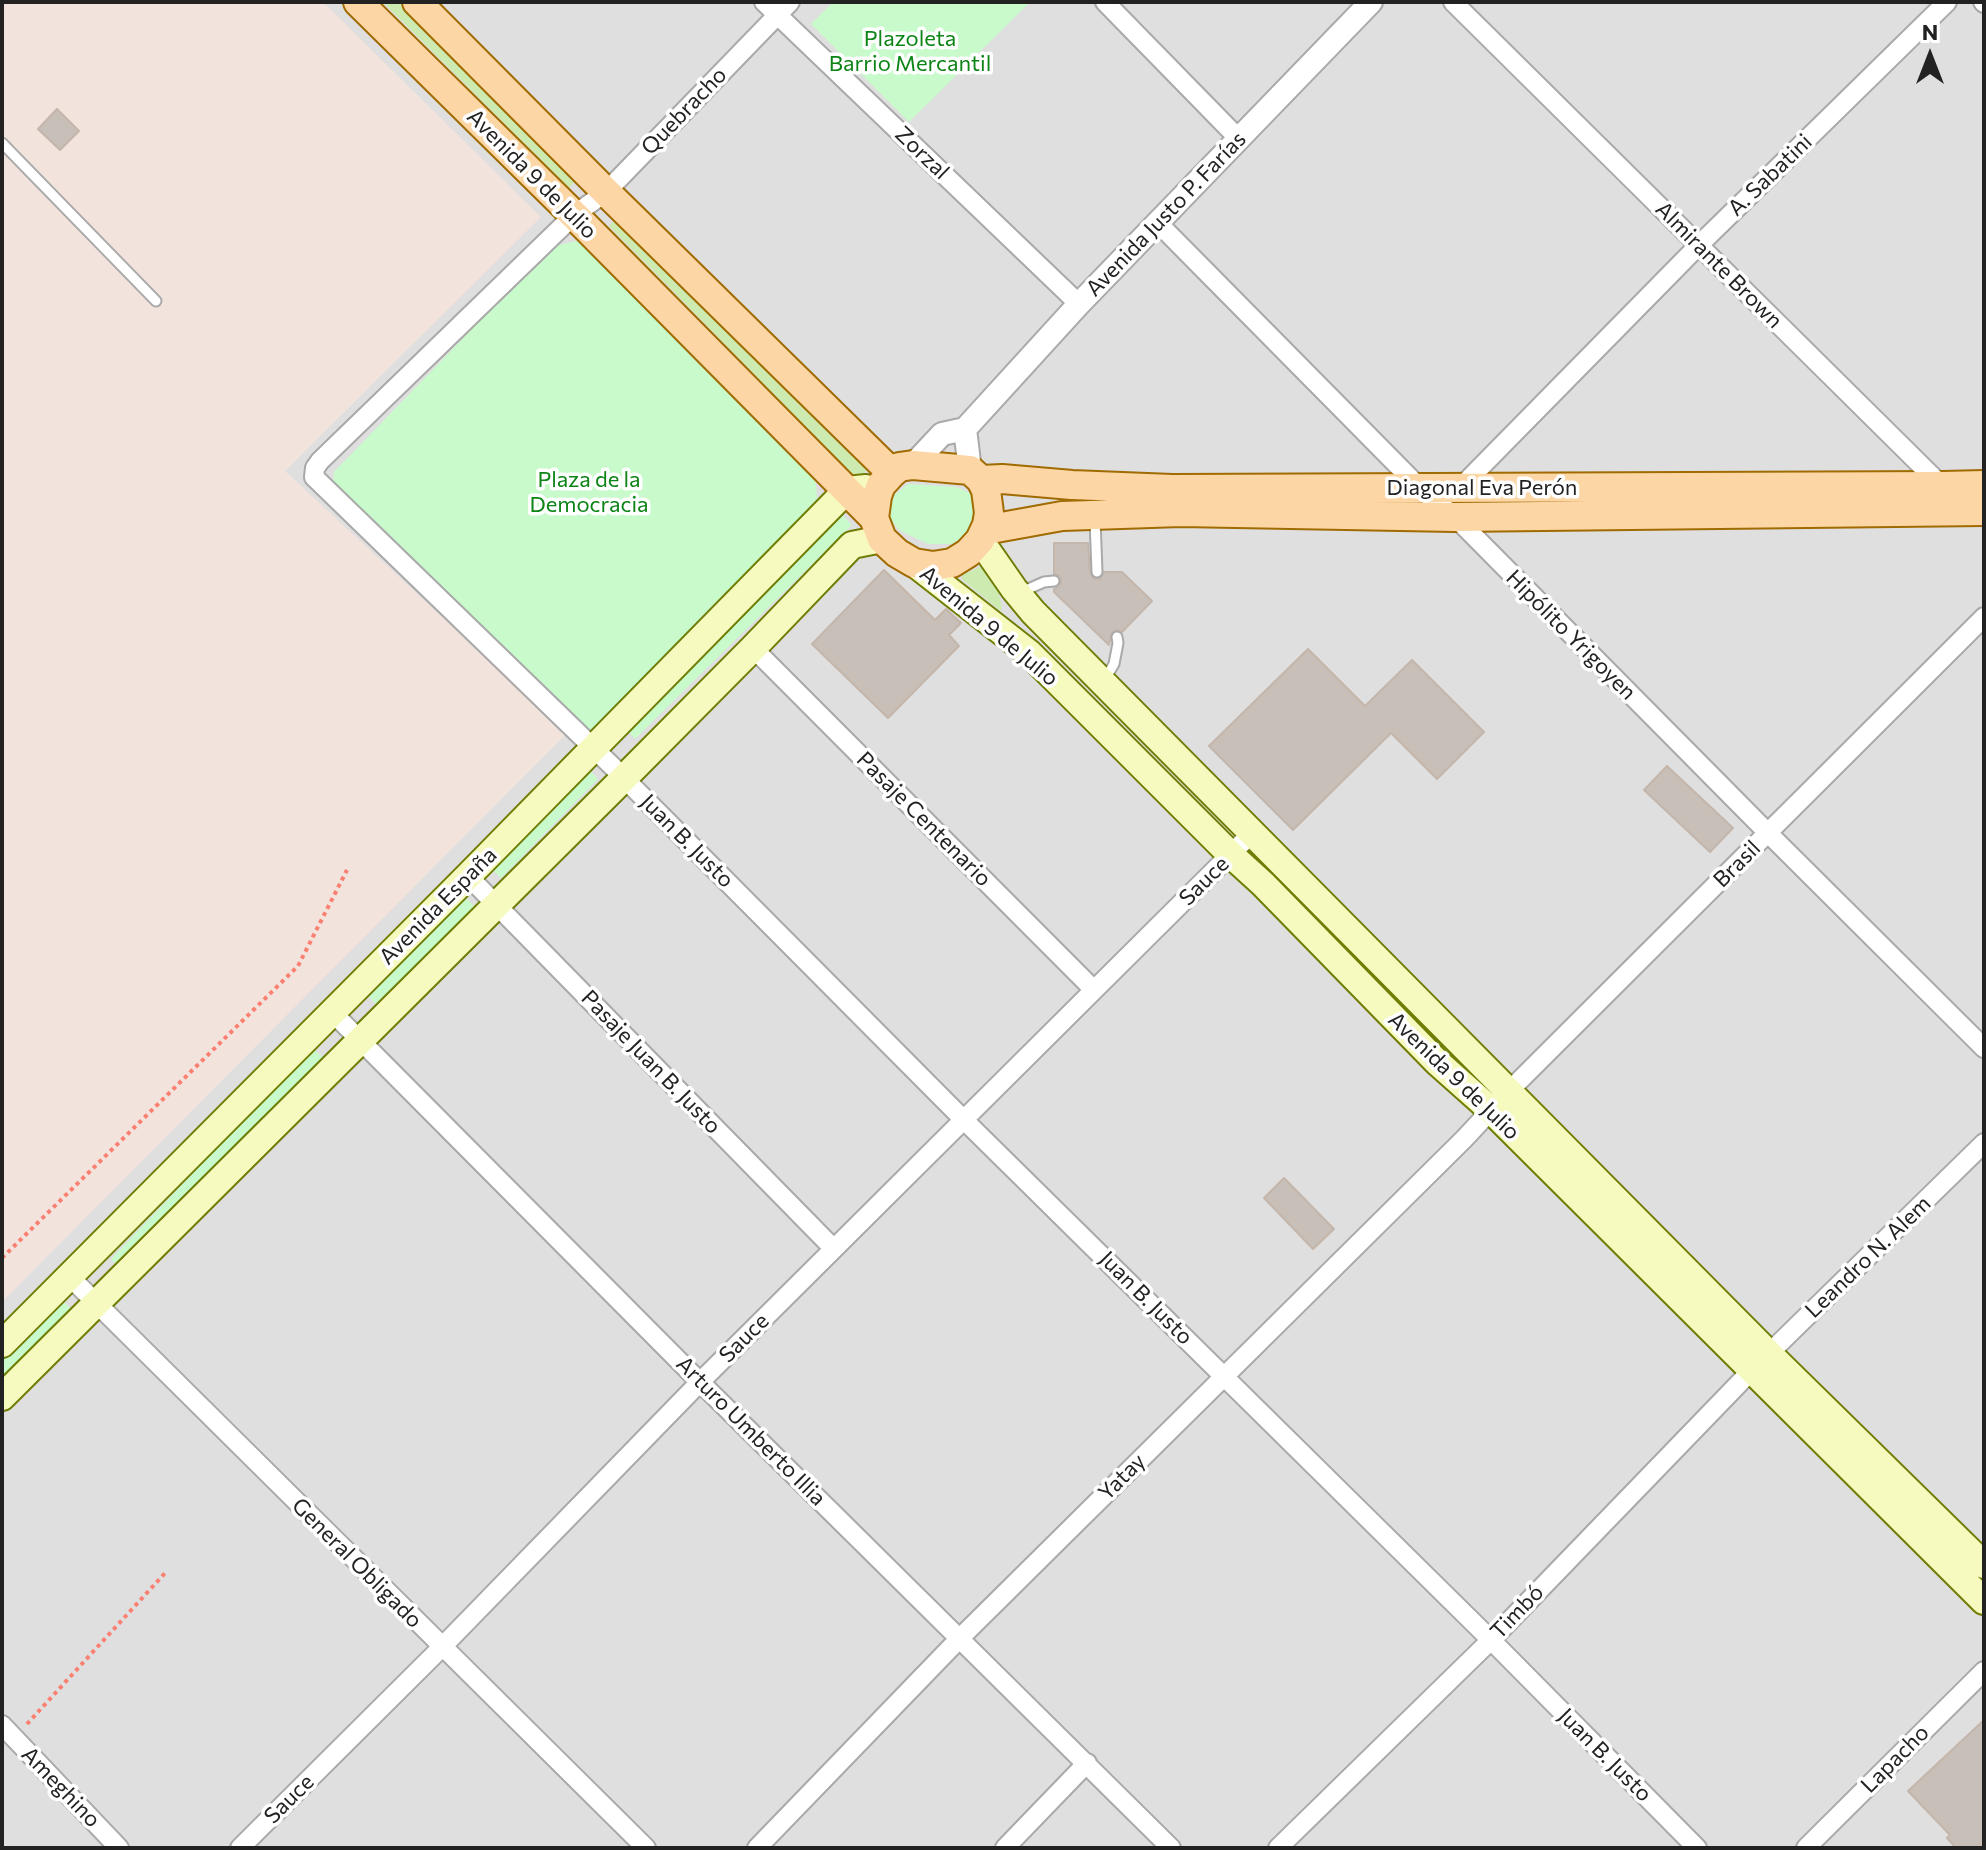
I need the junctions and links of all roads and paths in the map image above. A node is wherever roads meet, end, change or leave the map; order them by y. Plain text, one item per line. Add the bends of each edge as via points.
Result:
1 (358, 2) edge
2 (417, 2) edge
3 (1105, 2) edge
4 (1371, 2) edge
5 (1453, 2) edge
6 (1947, 2) edge
7 (777, 6) edge
8 (1238, 138) junction
9 (2, 143) edge
10 (606, 192) junction
11 (574, 215) junction
12 (1157, 222) junction
13 (1699, 245) junction
14 (156, 301) dead end
15 (1079, 304) junction
16 (965, 429) junction
17 (895, 474) junction
18 (975, 475) junction
19 (1984, 485) edge
20 (1943, 486) junction
21 (1461, 487) junction
22 (1420, 488) junction
23 (847, 490) junction
24 (1095, 515) junction
25 (1455, 517) junction
26 (1978, 517) edge
27 (878, 529) junction
28 (983, 535) junction
29 (914, 563) junction
30 (1097, 572) dead end
31 (1054, 581) dead end
32 (1018, 594) junction
33 (1984, 617) edge
34 (1117, 637) dead end
35 (753, 648) junction
36 (1103, 682) junction
37 (593, 749) junction
38 (624, 778) junction
39 (1253, 832) junction
40 (1768, 833) junction
41 (1230, 854) junction
42 (347, 870) dead end
43 (468, 876) junction
44 (497, 904) junction
45 (1094, 990) junction
46 (332, 1012) junction
47 (360, 1042) junction
48 (1984, 1048) edge
49 (1500, 1101) junction
50 (963, 1119) junction
51 (1984, 1143) edge
52 (833, 1248) junction
53 (2, 1258) edge
54 (69, 1276) junction
55 (96, 1304) junction
56 (2, 1344) edge
57 (1760, 1362) junction
58 (1224, 1375) junction
59 (700, 1382) junction
60 (2, 1397) edge
61 (1984, 1565) edge
62 (166, 1572) dead end
63 (1984, 1601) edge
64 (960, 1638) junction
65 (1491, 1640) junction
66 (442, 1647) junction
67 (1984, 1671) edge
68 (8, 1732) edge
69 (1087, 1763) junction
70 (119, 1848) edge
71 (240, 1848) edge
72 (646, 1848) edge
73 (757, 1848) edge
74 (1005, 1848) edge
75 (1171, 1848) edge
76 (1278, 1848) edge
77 (1697, 1848) edge
78 (1806, 1848) edge

1 - 11 main road, Avenida 9 de Julio
2 - 10 main road, Avenida 9 de Julio
3 - 8 street
4 - 8 street, Avenida Justo P. Farías
5 - 13 street, Almirante Brown
6 - 13 street, A. Sabatini
7 - 10 street, Quebracho
7 - 15 street, Zorzal
8 - 12 street, Avenida Justo P. Farías
9 - 14 lane
10 - 11 street, Quebracho
10 - 17 main road, Avenida 9 de Julio
11 - 23 main road, Avenida 9 de Julio
11 - 37 street, Juan B. Justo via 320,461 314,477
12 - 15 street, Avenida Justo P. Farías
12 - 22 street, Hipólito Yrigoyen
13 - 20 street, Almirante Brown
13 - 21 street, A. Sabatini
15 - 16 street, Avenida Justo P. Farías
16 - 17 street, Avenida Justo P. Farías via 942,434
16 - 18 street
17 - 18 main road
17 - 23 main road
17 - 27 main road via 874,506
18 - 22 main road, Diagonal Eva Perón via 1172,489
18 - 28 main road via 989,502
19 - 20 main road, Diagonal Eva Perón
20 - 21 main road, Diagonal Eva Perón
20 - 26 street, Almirante Brown
21 - 22 main road, Diagonal Eva Perón
22 - 25 street, Hipólito Yrigoyen
23 - 27 main road, Avenida 9 de Julio
23 - 37 main road, Avenida España
24 - 25 main road, Diagonal Eva Perón
24 - 28 main road, Diagonal Eva Perón via 1062,516
24 - 30 lane
25 - 26 main road, Diagonal Eva Perón
25 - 40 street, Hipólito Yrigoyen
27 - 29 main road via 897,553
27 - 35 main road, Avenida España via 852,545
28 - 29 main road via 952,563
28 - 32 main road, Avenida 9 de Julio
29 - 41 main road, Avenida 9 de Julio via 1029,653
31 - 32 lane
32 - 36 main road, Avenida 9 de Julio
33 - 40 street, Brasil
34 - 36 lane via 1114,664
35 - 38 main road, Avenida España
35 - 45 street, Pasaje Centenario
36 - 39 main road, Avenida 9 de Julio
37 - 38 street, Juan B. Justo
37 - 43 main road, Avenida España
38 - 44 main road, Avenida España
38 - 50 street, Juan B. Justo
39 - 41 street, Sauce
39 - 49 main road, Avenida 9 de Julio
40 - 48 street, Hipólito Yrigoyen
40 - 49 street, Brasil
41 - 45 street, Sauce
41 - 49 main road, Avenida 9 de Julio via 1437,1062
42 - 53 path via 298,966
43 - 44 street, Pasaje Juan B. Justo
43 - 46 main road, Avenida España
44 - 47 main road, Avenida España
44 - 52 street, Pasaje Juan B. Justo
45 - 50 street, Sauce
46 - 47 street, Arturo Umberto Illia
46 - 54 main road, Avenida España
47 - 55 main road, Avenida España
47 - 59 street, Arturo Umberto Illia
49 - 57 main road, Avenida 9 de Julio
49 - 58 street, Yatay
50 - 52 street, Sauce
50 - 58 street, Juan B. Justo
51 - 57 street, Leandro N. Alem
52 - 59 street, Sauce
54 - 55 street, General Obligado
54 - 56 main road, Avenida España
55 - 60 main road, Avenida España
55 - 66 street, General Obligado
57 - 61 main road, Avenida 9 de Julio
57 - 63 main road, Avenida 9 de Julio
57 - 65 street, Timbó
58 - 64 street, Yatay
58 - 65 street, Juan B. Justo
59 - 64 street, Arturo Umberto Illia
59 - 66 street, Sauce
62 - 68 path
64 - 69 street, Arturo Umberto Illia
64 - 73 street, Yatay
65 - 76 street, Timbó
65 - 77 street, Juan B. Justo
66 - 71 street, Sauce
66 - 72 street, General Obligado
67 - 78 street, Lapacho
68 - 70 street, Ameghino
69 - 74 street
69 - 75 street, Arturo Umberto Illia

